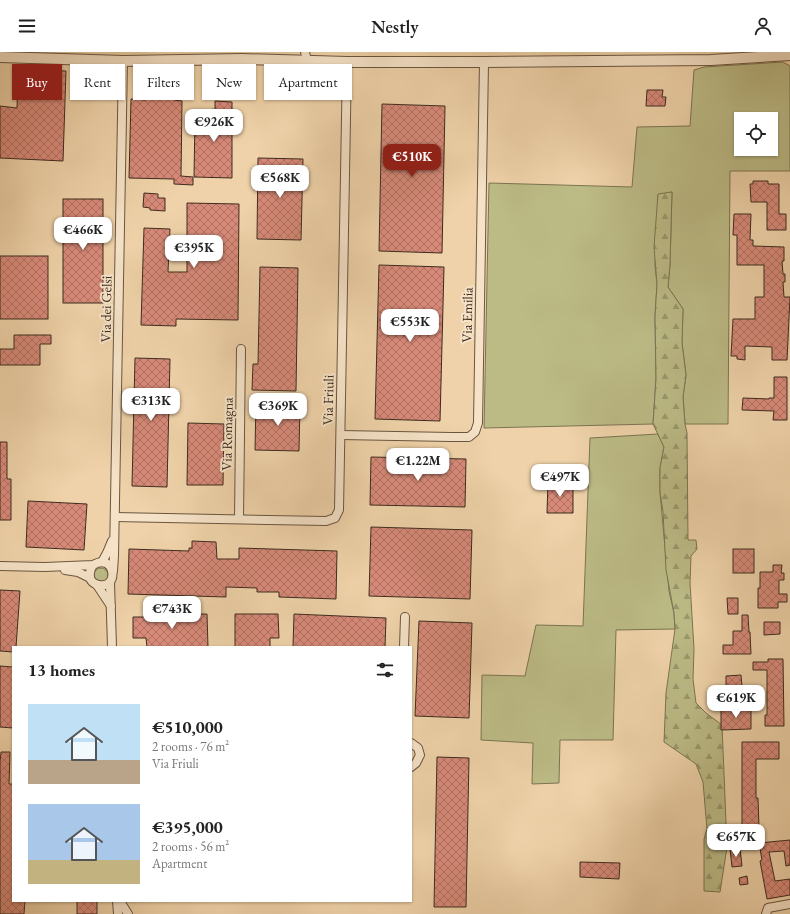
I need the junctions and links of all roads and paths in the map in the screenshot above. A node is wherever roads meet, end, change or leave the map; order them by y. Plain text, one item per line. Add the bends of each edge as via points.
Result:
1 (790, 55) edge
2 (285, 56) edge
3 (306, 56) edge
4 (711, 56) edge
5 (0, 57) edge
6 (123, 61) junction
7 (348, 62) junction
8 (484, 62) junction
9 (242, 348) dead end
10 (341, 435) junction
11 (115, 517) junction
12 (239, 519) junction
13 (115, 534) junction
14 (102, 562) junction
15 (93, 565) junction
16 (0, 566) edge
17 (45, 567) junction
18 (113, 571) junction
19 (90, 578) junction
20 (110, 583) junction
21 (97, 585) junction
22 (111, 608) junction
23 (405, 617) dead end
24 (112, 646) edge
25 (404, 646) edge
26 (412, 744) edge
27 (412, 766) edge
28 (119, 902) edge
29 (120, 902) edge
30 (790, 904) edge
31 (118, 914) edge
32 (128, 914) edge
33 (766, 914) edge

1 - 4 street
2 - 3 street
2 - 6 street
3 - 7 street
4 - 8 street
5 - 6 street
6 - 11 street, Via dei Gelsi
7 - 8 street
7 - 10 street, Via Friuli
8 - 10 street, Via Emilia via 478,415 475,432 469,437
9 - 12 street, Via Romagna
10 - 12 street, Via Friuli via 339,510 335,518 326,521
11 - 12 street, Via Friuli
11 - 13 street, Via dei Gelsi
13 - 14 street
13 - 18 street, Via dei Gelsi
14 - 15 street
14 - 18 street
15 - 17 street
15 - 19 street via 89,571
16 - 17 street
17 - 19 street via 78,572
18 - 20 street
19 - 21 street
20 - 21 street via 104,586
20 - 22 street
21 - 22 street
22 - 24 street
23 - 25 street
26 - 27 street via 418,748 420,755
28 - 31 street
29 - 32 street
30 - 33 street via 768,908

